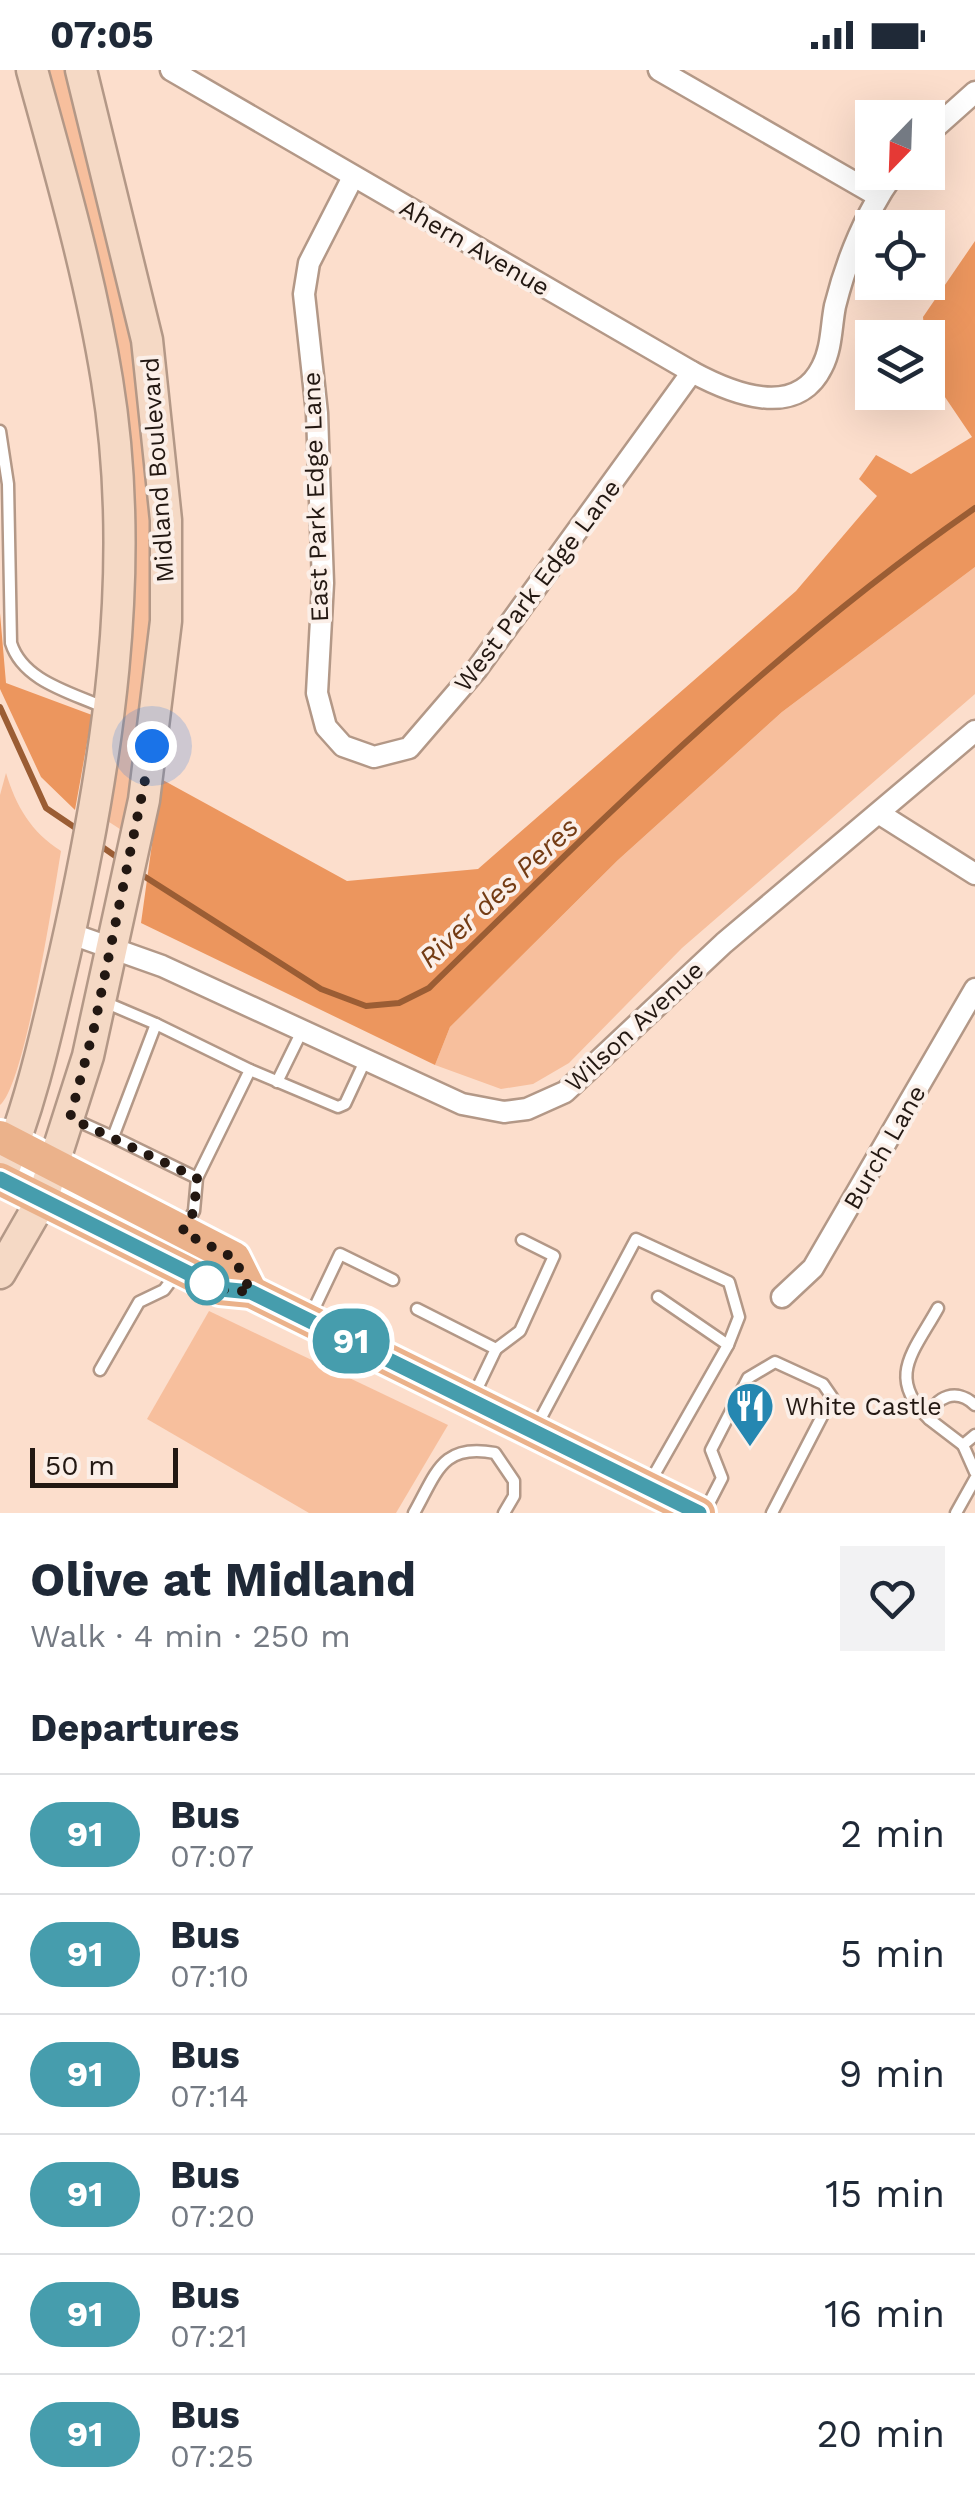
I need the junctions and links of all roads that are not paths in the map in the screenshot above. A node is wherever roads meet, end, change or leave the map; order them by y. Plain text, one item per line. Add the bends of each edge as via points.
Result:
1 (32, 70) edge
2 (82, 70) edge
3 (170, 70) edge
4 (659, 70) edge
5 (975, 92) edge
6 (945, 119) edge
7 (354, 177) junction
8 (882, 190) edge
9 (878, 196) junction
10 (692, 372) junction
11 (0, 432) edge
12 (109, 710) junction
13 (975, 731) edge
14 (355, 753) joint
15 (880, 814) junction
16 (975, 874) edge
17 (69, 933) junction
18 (112, 947) junction
19 (975, 990) edge
20 (100, 1000) junction
21 (156, 1024) junction
22 (302, 1031) junction
23 (365, 1060) junction
24 (250, 1070) junction
25 (278, 1082) junction
26 (70, 1118) junction
27 (113, 1137) junction
28 (7, 1141) edge
29 (55, 1166) junction
30 (197, 1178) junction
31 (0, 1179) edge
32 (42, 1200) junction
33 (182, 1232) junction
34 (522, 1240) dead end
35 (180, 1269) junction
36 (0, 1273) edge
37 (393, 1280) dead end
38 (251, 1292) junction
39 (658, 1297) dead end
40 (782, 1297) dead end
41 (938, 1308) dead end
42 (417, 1309) dead end
43 (309, 1320) junction
44 (728, 1346) junction
45 (496, 1349) junction
46 (100, 1370) dead end
47 (471, 1400) junction
48 (975, 1405) edge
49 (930, 1419) junction
50 (523, 1426) junction
51 (975, 1435) edge
52 (963, 1444) junction
53 (495, 1453) junction
54 (975, 1476) edge
55 (647, 1488) junction
56 (414, 1513) edge
57 (504, 1513) edge
58 (701, 1513) edge
59 (772, 1513) edge
60 (956, 1513) edge

1 - 12 main road, Midland Boulevard via 107,382 117,590
2 - 18 main road, Midland Boulevard via 147,340 163,481 166,621 156,719
3 - 7 street, Ahern Avenue
4 - 9 street
5 - 6 street
7 - 10 street, Ahern Avenue
7 - 14 street, East Park Edge Lane via 309,263 304,294 320,483 317,693 326,726
8 - 9 street
9 - 10 street, Ahern Avenue via 844,276 821,369 804,388 788,395 741,395
10 - 14 street, West Park Edge Lane via 477,669 409,748 374,757
11 - 12 lane via 16,660 45,682
12 - 17 main road, Midland Boulevard
13 - 15 street, Wilson Avenue
15 - 16 street
15 - 23 street, Wilson Avenue via 724,943 584,1078 549,1100 485,1111
17 - 18 street, Wilson Avenue
17 - 28 main road, Midland Boulevard via 38,1069
18 - 20 main road, Midland Boulevard
18 - 22 street, Wilson Avenue
19 - 40 street, Burch Lane via 813,1268
20 - 21 lane
20 - 26 main road, Midland Boulevard
21 - 24 lane
21 - 27 lane
22 - 23 street, Wilson Avenue
22 - 25 lane
23 - 25 lane via 338,1107
24 - 25 lane
24 - 30 lane
26 - 27 lane
26 - 29 main road, Midland Boulevard
27 - 30 lane
28 - 29 main road
28 - 31 main road, Midland Boulevard
29 - 32 main road, Midland Boulevard
29 - 33 main road
30 - 33 lane via 194,1211
31 - 32 main road
32 - 35 main road
32 - 36 main road, Midland Boulevard
33 - 38 main road via 234,1258
34 - 45 lane via 554,1256 520,1331
35 - 38 main road via 220,1289
35 - 46 lane via 164,1290 139,1302
37 - 43 lane via 340,1254
38 - 43 main road
39 - 44 lane
41 - 49 lane via 905,1382 908,1398
42 - 45 lane
43 - 47 main road
44 - 50 lane via 739,1317 729,1282 636,1239
44 - 55 lane
45 - 47 lane
47 - 50 main road
48 - 49 lane via 949,1395 935,1404
49 - 52 lane
50 - 53 lane
50 - 55 main road
51 - 52 lane
52 - 54 lane
53 - 56 lane via 456,1451
53 - 57 lane via 514,1481
54 - 60 lane
55 - 58 main road
58 - 59 lane via 722,1478 711,1450 748,1378 775,1362 823,1384 832,1397

